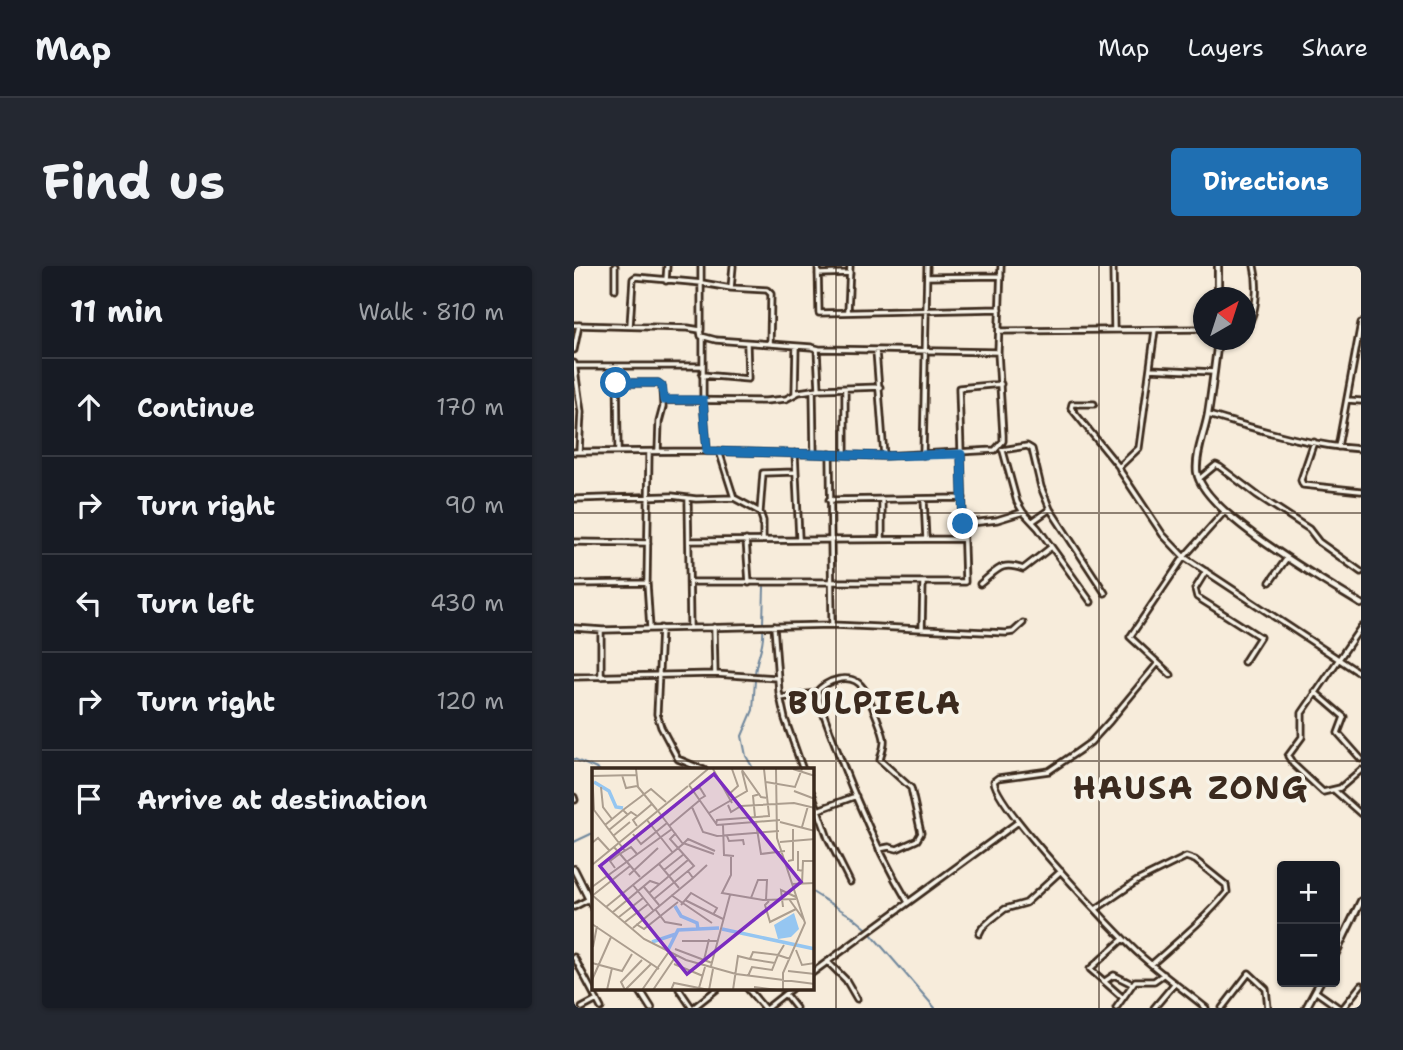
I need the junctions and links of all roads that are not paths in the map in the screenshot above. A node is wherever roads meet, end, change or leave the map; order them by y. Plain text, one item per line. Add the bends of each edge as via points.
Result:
1 (615, 266) edge
2 (667, 266) edge
3 (701, 266) edge
4 (733, 266) edge
5 (818, 266) edge
6 (850, 266) edge
7 (928, 266) edge
8 (1001, 266) edge
9 (1113, 266) edge
10 (1218, 266) edge
11 (1254, 266) edge
12 (850, 273) junction
13 (818, 274) junction
14 (927, 276) junction
15 (1001, 276) junction
16 (666, 281) junction
17 (702, 283) junction
18 (1218, 287) edge
19 (1254, 287) edge
20 (731, 288) junction
21 (615, 290) dead end
22 (1000, 309) junction
23 (927, 310) junction
24 (848, 311) junction
25 (1361, 323) edge
26 (577, 325) edge
27 (631, 326) junction
28 (1193, 329) edge
29 (1114, 330) junction
30 (1154, 330) junction
31 (1000, 331) junction
32 (1360, 335) edge
33 (701, 336) junction
34 (747, 344) junction
35 (770, 344) junction
36 (796, 346) junction
37 (817, 349) junction
38 (574, 350) edge
39 (1217, 350) edge
40 (876, 351) junction
41 (925, 352) junction
42 (998, 352) junction
43 (574, 365) edge
44 (617, 366) junction
45 (702, 366) junction
46 (1150, 369) junction
47 (1214, 372) junction
48 (702, 375) junction
49 (616, 383) junction
50 (1001, 384) junction
51 (880, 387) junction
52 (819, 389) junction
53 (813, 390) junction
54 (845, 390) junction
55 (795, 394) junction
56 (664, 400) junction
57 (703, 400) junction
58 (1348, 400) junction
59 (1361, 401) edge
60 (1094, 404) dead end
61 (574, 412) edge
62 (581, 412) junction
63 (1208, 415) junction
64 (1314, 442) junction
65 (1338, 447) junction
66 (1001, 448) junction
67 (1361, 449) edge
68 (618, 451) junction
69 (649, 451) junction
70 (658, 451) junction
71 (707, 451) junction
72 (719, 451) junction
73 (576, 452) edge
74 (795, 453) junction
75 (814, 454) junction
76 (830, 454) junction
77 (961, 454) junction
78 (845, 455) junction
79 (923, 455) junction
80 (884, 456) junction
81 (1119, 467) junction
82 (795, 472) junction
83 (1199, 479) junction
84 (1361, 491) edge
85 (649, 498) junction
86 (734, 498) junction
87 (963, 498) junction
88 (574, 499) edge
89 (688, 499) junction
90 (881, 499) junction
91 (924, 499) junction
92 (829, 500) junction
93 (1050, 509) junction
94 (1225, 511) junction
95 (761, 512) junction
96 (1023, 512) junction
97 (1032, 521) junction
98 (963, 524) junction
99 (799, 539) junction
100 (829, 539) junction
101 (882, 539) junction
102 (926, 539) junction
103 (963, 539) junction
104 (746, 540) junction
105 (763, 540) junction
106 (689, 541) junction
107 (574, 542) edge
108 (648, 543) junction
109 (1051, 548) junction
110 (1184, 557) junction
111 (1288, 557) junction
112 (1206, 571) junction
113 (1361, 572) edge
114 (690, 582) junction
115 (1270, 582) dead end
116 (574, 583) edge
117 (648, 583) junction
118 (749, 583) junction
119 (832, 583) junction
120 (923, 584) junction
121 (980, 584) dead end
122 (1105, 593) dead end
123 (1091, 602) dead end
124 (1361, 604) edge
125 (1023, 623) dead end
126 (832, 625) junction
127 (774, 626) junction
128 (690, 627) junction
129 (714, 627) junction
130 (1361, 627) edge
131 (574, 628) edge
132 (650, 628) junction
133 (661, 628) junction
134 (922, 629) junction
135 (601, 630) junction
136 (1338, 659) junction
137 (1244, 662) dead end
138 (1158, 663) junction
139 (715, 674) junction
140 (1361, 674) edge
141 (660, 675) junction
142 (1171, 676) dead end
143 (574, 677) edge
144 (601, 677) junction
145 (777, 678) junction
146 (1315, 692) junction
147 (816, 693) junction
148 (780, 698) junction
149 (1361, 759) edge
150 (699, 768) edge
151 (802, 768) edge
152 (1361, 770) edge
153 (1334, 790) junction
154 (856, 796) junction
155 (814, 799) edge
156 (818, 810) junction
157 (1361, 814) edge
158 (1018, 822) junction
159 (879, 849) junction
160 (574, 869) edge
161 (1061, 871) junction
162 (850, 882) dead end
163 (589, 899) junction
164 (1361, 901) edge
165 (908, 903) junction
166 (592, 905) edge
167 (574, 907) edge
168 (1096, 909) junction
169 (979, 934) dead end
170 (1124, 938) junction
171 (1340, 945) edge
172 (574, 957) edge
173 (828, 962) junction
174 (1152, 964) junction
175 (576, 966) edge
176 (814, 972) edge
177 (1164, 974) junction
178 (1105, 981) junction
179 (1175, 983) junction
180 (1132, 984) junction
181 (1361, 985) edge
182 (1317, 987) edge
183 (640, 990) edge
184 (680, 990) edge
185 (716, 990) edge
186 (749, 990) edge
187 (790, 990) edge
188 (1315, 990) junction
189 (785, 994) junction
190 (1123, 998) junction
191 (857, 999) dead end
192 (597, 1000) junction
193 (582, 1008) edge
194 (601, 1008) edge
195 (651, 1008) edge
196 (692, 1008) edge
197 (765, 1008) edge
198 (796, 1008) edge
199 (1116, 1008) edge
200 (1154, 1008) edge
201 (1206, 1008) edge
202 (1222, 1008) edge
203 (1268, 1008) edge
204 (1306, 1008) edge
205 (1341, 1008) edge

1 - 21 street
2 - 16 street
3 - 17 street
4 - 20 street
5 - 13 street
6 - 12 street
7 - 14 street
8 - 15 street
9 - 29 street
10 - 18 street
11 - 19 street
12 - 13 street
12 - 24 street
13 - 24 street via 818,312
14 - 15 street
14 - 23 street
15 - 22 street
16 - 17 street
16 - 27 street via 633,279
17 - 20 street
17 - 33 street
20 - 35 street via 770,292
22 - 23 street
22 - 31 street
23 - 24 street
23 - 41 street
25 - 32 street
26 - 27 street
26 - 38 street
27 - 33 street via 693,329
28 - 30 street
29 - 30 street
29 - 31 street
30 - 46 street
31 - 42 street
32 - 58 street
33 - 34 street
33 - 45 street
34 - 35 street
34 - 48 street via 748,379
35 - 36 street
36 - 37 street
36 - 55 street
37 - 40 street
37 - 52 street
39 - 47 street
40 - 41 street
40 - 51 street
41 - 42 street
41 - 79 street
42 - 50 street
43 - 44 street
43 - 62 street
44 - 45 street
44 - 49 street
45 - 48 street
46 - 47 street
46 - 81 street via 1139,448
47 - 63 street
48 - 57 street
49 - 56 street via 660,384
49 - 68 street
50 - 66 street
50 - 77 street via 959,388
51 - 54 street
51 - 80 street
52 - 53 street
52 - 54 street
53 - 55 street
53 - 75 street
54 - 78 street
55 - 57 street via 775,400
56 - 57 street
56 - 70 street
57 - 71 street
58 - 59 street
58 - 65 street
60 - 81 street via 1072,404 1071,408
61 - 62 street
62 - 73 street
63 - 64 street
63 - 83 street via 1197,467
64 - 65 street
64 - 84 street via 1303,485
65 - 67 street
66 - 77 street
66 - 93 street via 1032,449
66 - 96 street
68 - 69 street
68 - 73 street
69 - 70 street
69 - 85 street
70 - 71 street
71 - 72 street
72 - 74 street
72 - 86 street
74 - 75 street
74 - 82 street
75 - 76 street
76 - 78 street
76 - 92 street
77 - 79 street
77 - 87 street
78 - 80 street
79 - 80 street
81 - 110 street via 1163,535
82 - 95 street via 764,472
82 - 99 street
83 - 94 street
83 - 113 street via 1216,465 1220,467 1308,528 1319,542
85 - 88 street
85 - 89 street
85 - 108 street
86 - 89 street
86 - 95 street
87 - 91 street
87 - 98 street
89 - 106 street
90 - 91 street
90 - 92 street
90 - 101 street
91 - 102 street
92 - 100 street
93 - 97 street
93 - 122 street
94 - 110 street
94 - 111 street
95 - 105 street
96 - 97 street
96 - 98 street
97 - 109 street
98 - 103 street
99 - 100 street
99 - 105 street
100 - 101 street
100 - 119 street
101 - 102 street
102 - 103 street
103 - 120 street via 965,582
104 - 105 street
104 - 106 street
104 - 118 street
106 - 114 street
107 - 108 street
108 - 117 street
109 - 121 street via 1023,569 1004,565
109 - 123 street
110 - 112 street
110 - 138 street via 1130,637
111 - 115 street
111 - 124 street
112 - 136 street
112 - 137 street via 1195,589 1197,597 1260,637
114 - 118 street
114 - 128 street
116 - 117 street
117 - 132 street
118 - 119 street
119 - 120 street
119 - 126 street
120 - 134 street
125 - 134 street via 1006,633
126 - 127 street
126 - 134 street
127 - 129 street
127 - 145 street
128 - 129 street
128 - 133 street
129 - 139 street
130 - 136 street
131 - 135 street
132 - 133 street
132 - 135 street
133 - 141 street
135 - 144 street
136 - 140 street
136 - 146 street
138 - 142 street
138 - 158 street via 1104,728 1077,752 1049,771 994,781
139 - 141 street
139 - 145 street
141 - 144 street
141 - 150 street via 657,714 661,727 678,759
143 - 144 street
145 - 148 street
146 - 149 street via 1344,717 1338,733
146 - 153 street via 1302,713 1302,737 1288,755 1320,790
147 - 148 street
147 - 154 street
147 - 159 street via 834,680 852,680 863,687 884,739 880,761 911,788 920,837 897,849
148 - 151 street
152 - 153 street
153 - 157 street
154 - 156 street
154 - 159 street
155 - 156 street
156 - 162 street
158 - 161 street
158 - 165 street
159 - 165 street
160 - 163 main road
161 - 168 street
161 - 169 street via 1026,903 1005,909
163 - 166 main road
163 - 167 street
164 - 171 street
165 - 173 street
168 - 170 street
168 - 174 street via 1137,881 1186,857 1226,885 1227,892 1215,906
170 - 174 street
170 - 178 street via 1090,969
172 - 175 street
173 - 176 street
173 - 191 street
174 - 177 street
175 - 192 street
177 - 179 street
177 - 180 street via 1158,980
178 - 180 street via 1114,975
178 - 190 street
179 - 200 street
179 - 201 street
180 - 190 street
181 - 205 street
182 - 188 street
183 - 195 main road
184 - 196 street
185 - 196 street
186 - 197 street
187 - 189 street
188 - 204 street
188 - 205 street
189 - 197 street
189 - 198 street
190 - 199 street
192 - 193 street
192 - 194 street
202 - 203 street via 1249,973 1266,989

